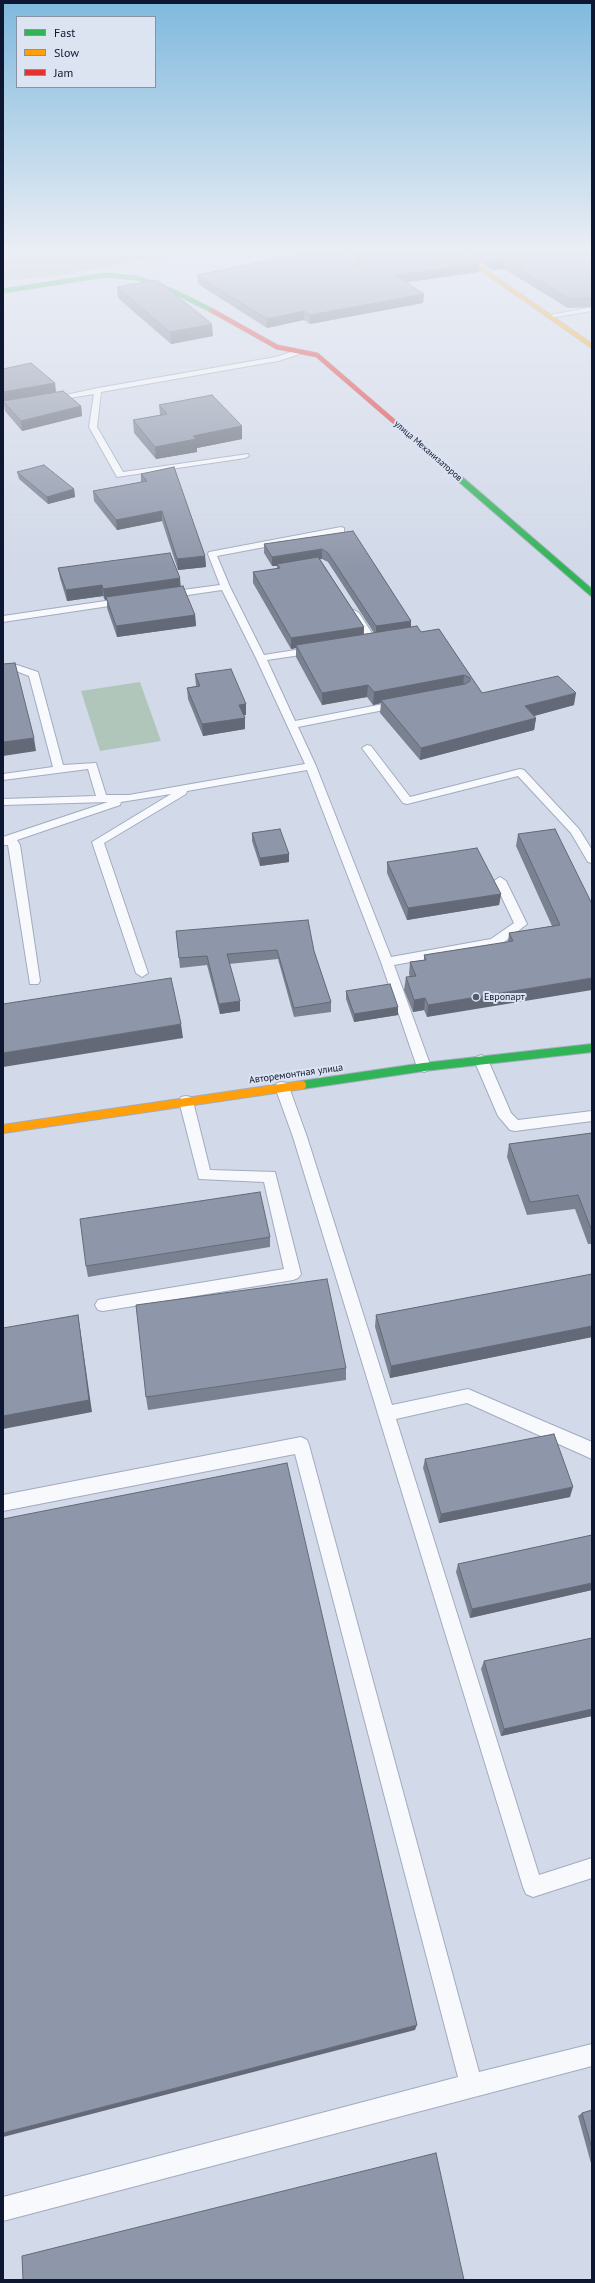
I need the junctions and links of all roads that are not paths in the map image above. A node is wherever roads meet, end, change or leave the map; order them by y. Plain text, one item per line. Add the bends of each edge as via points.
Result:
1 (287, 356) edge
2 (318, 356) edge
3 (98, 390) junction
4 (46, 400) edge
5 (245, 456) dead end
6 (341, 530) dead end
7 (225, 586) junction
8 (592, 593) edge
9 (155, 596) edge
10 (139, 599) edge
11 (347, 602) edge
12 (3, 619) edge
13 (372, 641) edge
14 (325, 648) edge
15 (261, 658) junction
16 (3, 671) edge
17 (411, 702) edge
18 (292, 725) junction
19 (367, 748) dead end
20 (311, 766) junction
21 (59, 769) junction
22 (3, 777) edge
23 (191, 787) junction
24 (129, 798) junction
25 (102, 799) junction
26 (3, 802) edge
27 (6, 840) edge
28 (592, 859) edge
29 (500, 881) dead end
30 (387, 962) junction
31 (142, 973) dead end
32 (34, 981) dead end
33 (592, 1048) edge
34 (481, 1060) junction
35 (424, 1067) junction
36 (282, 1087) junction
37 (186, 1101) junction
38 (592, 1116) edge
39 (3, 1129) edge
40 (103, 1305) dead end
41 (386, 1414) junction
42 (592, 1452) edge
43 (3, 1503) edge
44 (592, 1868) edge
45 (592, 2055) edge
46 (472, 2085) junction
47 (3, 2209) edge

1 - 3 lane
2 - 8 street, улица Механизаторов
3 - 4 lane
3 - 5 lane via 93,427 120,475
6 - 7 lane via 212,554
7 - 9 lane
7 - 15 lane
10 - 12 lane
11 - 13 lane
14 - 15 lane
15 - 18 lane
16 - 21 lane via 18,668 34,674
17 - 18 lane
18 - 20 lane
19 - 28 lane via 407,801 520,772 576,831
20 - 23 lane
20 - 30 lane
21 - 22 lane
21 - 25 lane via 92,765
23 - 24 lane
23 - 31 lane via 98,842
24 - 25 lane
24 - 27 lane
25 - 26 lane
27 - 32 lane via 14,845
29 - 30 lane via 521,924 495,943
30 - 35 lane
33 - 34 street, Авторемонтная улица
34 - 35 street, Авторемонтная улица
34 - 38 lane via 505,1116 515,1126
35 - 36 street, Авторемонтная улица
36 - 37 street, Авторемонтная улица
36 - 41 lane
37 - 39 street, Авторемонтная улица
37 - 40 lane via 204,1175 270,1176 293,1274
41 - 42 lane via 468,1396 591,1449
41 - 44 lane via 533,1887
43 - 46 lane via 301,1445
45 - 46 lane
46 - 47 lane

